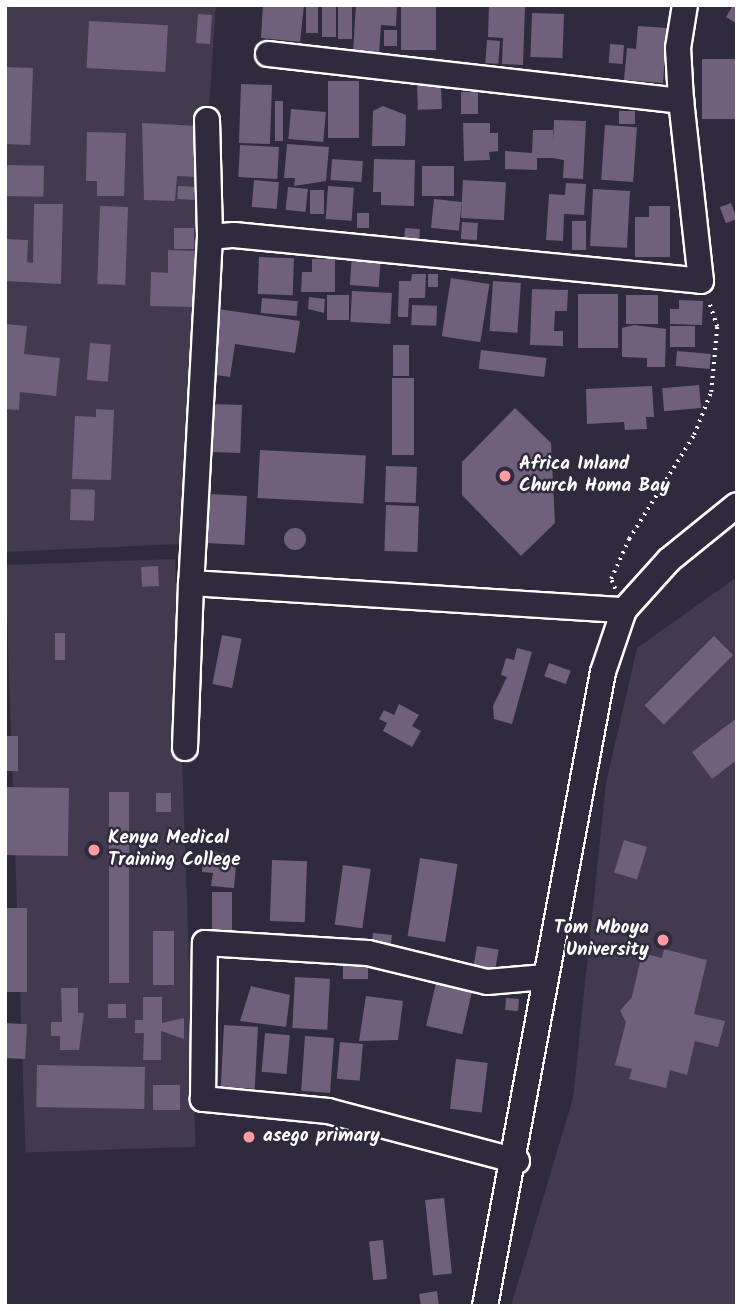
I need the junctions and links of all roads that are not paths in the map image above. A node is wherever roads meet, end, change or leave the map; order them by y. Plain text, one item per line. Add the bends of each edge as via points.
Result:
1 (685, 5) edge
2 (268, 54) dead end
3 (681, 101) junction
4 (207, 120) dead end
5 (210, 237) junction
6 (737, 505) edge
7 (191, 583) junction
8 (624, 610) junction
9 (185, 748) dead end
10 (545, 977) junction
11 (517, 1161) junction
12 (485, 1306) edge

1 - 3 street via 678,48
2 - 3 street
3 - 5 street via 701,281 234,235
4 - 5 street
5 - 7 street
6 - 8 street via 668,560
7 - 8 street
7 - 9 street
8 - 10 street via 603,672
10 - 11 street
10 - 11 street via 487,982 368,953 205,943 202,1099 328,1111
11 - 12 street

